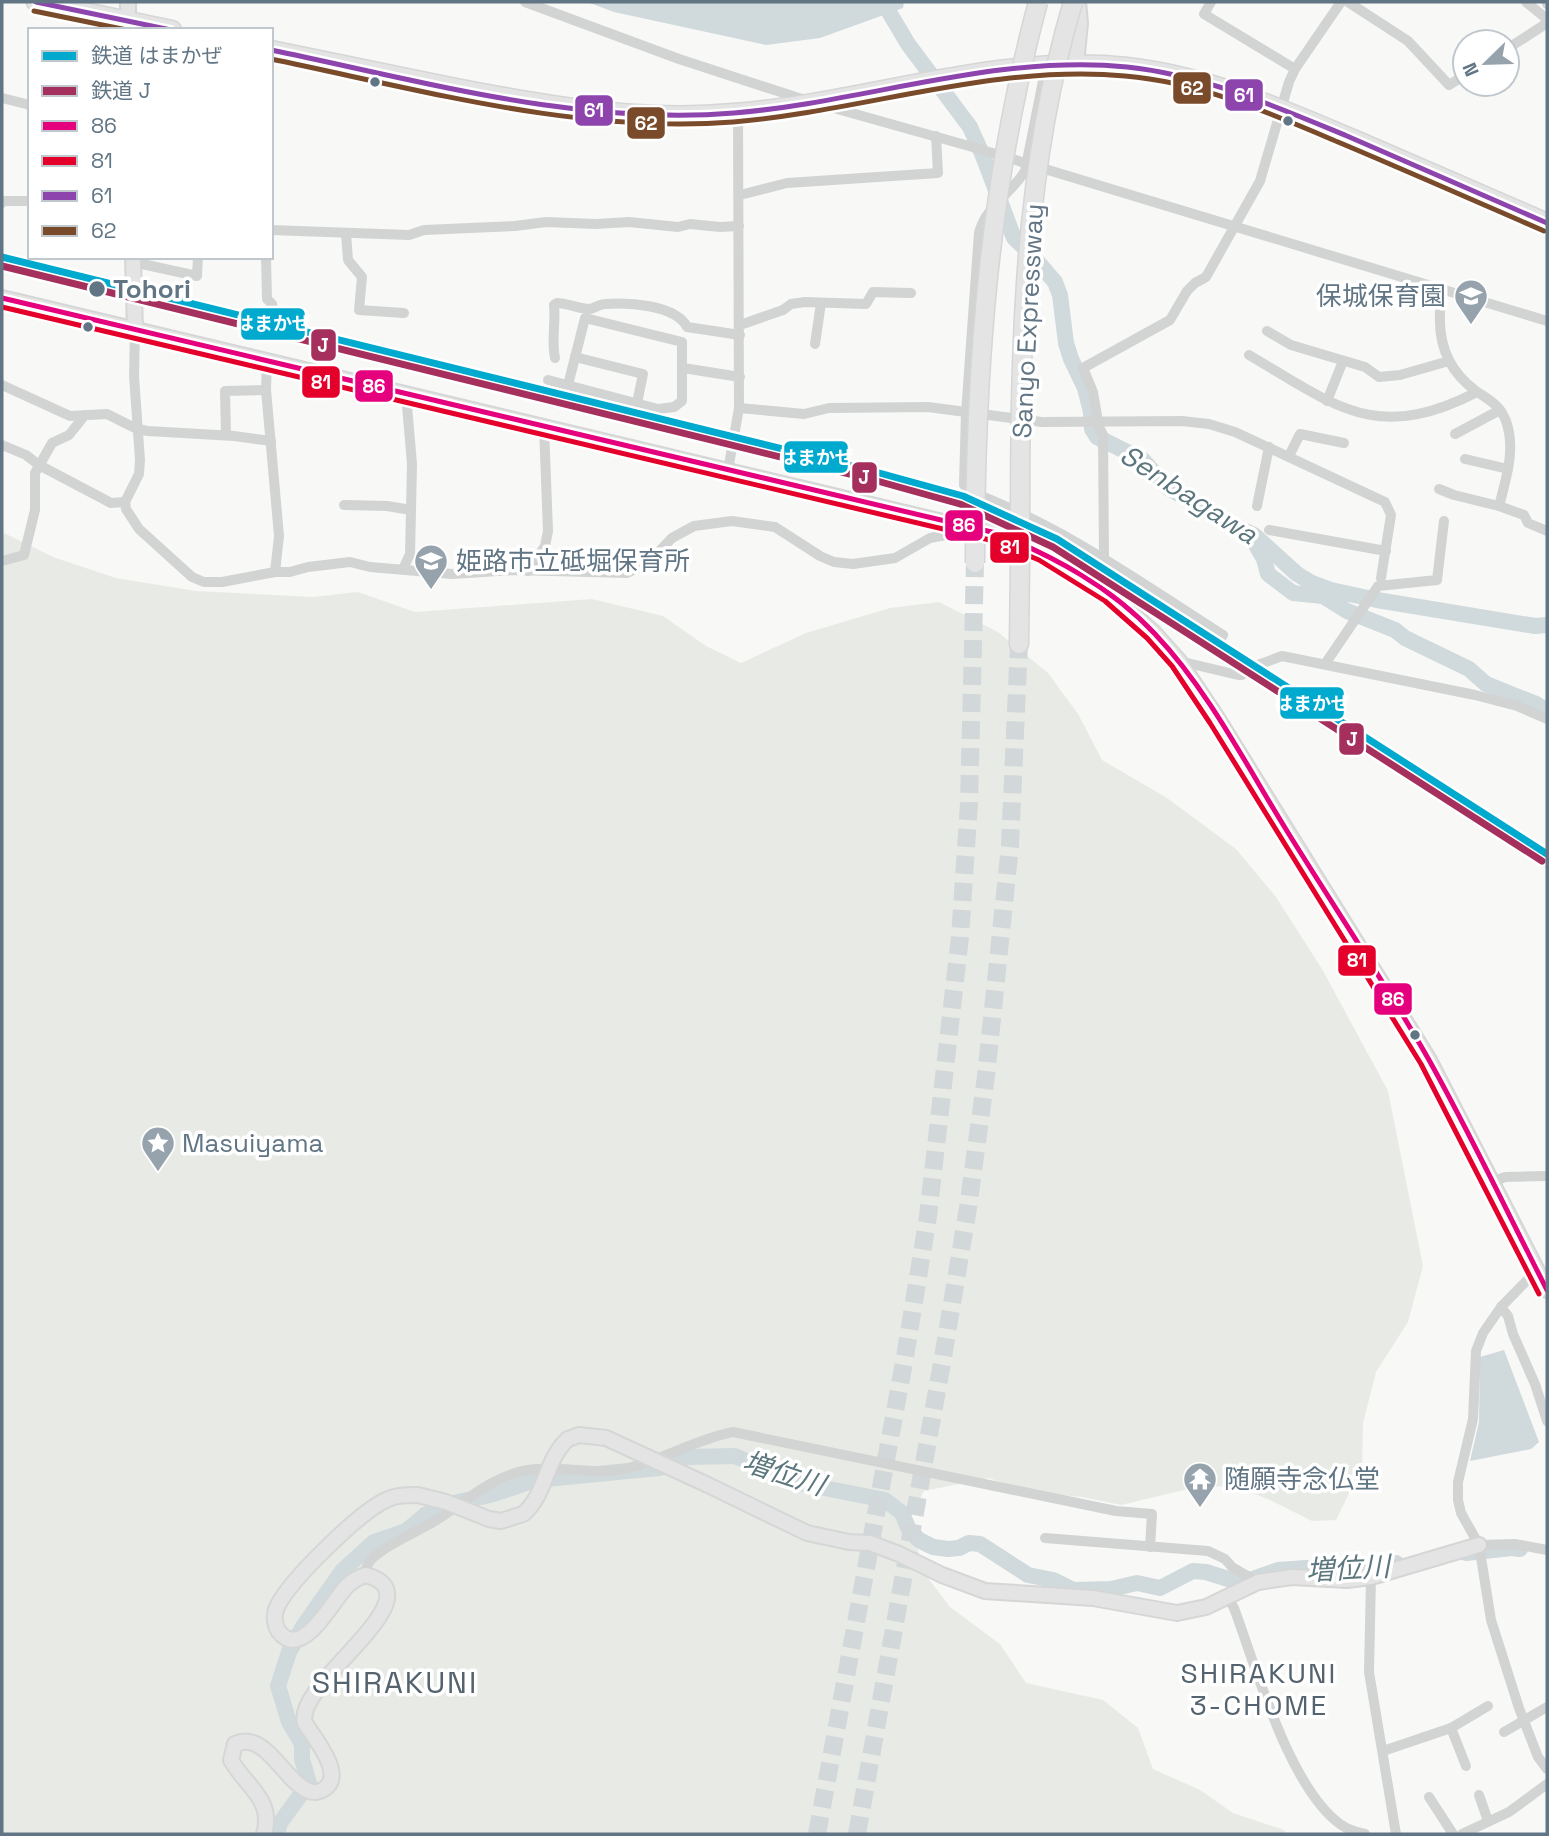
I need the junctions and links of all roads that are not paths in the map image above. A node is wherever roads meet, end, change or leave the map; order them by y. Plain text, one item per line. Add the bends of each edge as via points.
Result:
1 (36, 2) edge
2 (128, 2) edge
3 (525, 2) edge
4 (1038, 2) edge
5 (1075, 2) edge
6 (1211, 2) edge
7 (1340, 2) edge
8 (1348, 2) edge
9 (1526, 2) edge
10 (1547, 21) edge
11 (128, 25) edge
12 (154, 28) edge
13 (1521, 39) edge
14 (273, 50) edge
15 (1076, 64) junction
16 (1046, 66) junction
17 (1295, 69) junction
18 (1451, 84) edge
19 (2, 99) edge
20 (813, 103) junction
21 (28, 105) edge
22 (1282, 109) junction
23 (738, 113) junction
24 (936, 136) junction
25 (1027, 164) junction
26 (740, 195) junction
27 (2, 199) edge
28 (28, 201) edge
29 (1547, 223) edge
30 (739, 226) junction
31 (1235, 227) junction
32 (273, 230) edge
33 (346, 233) junction
34 (198, 259) edge
35 (266, 259) edge
36 (133, 260) edge
37 (1443, 290) junction
38 (911, 293) dead end
39 (2, 299) edge
40 (821, 303) junction
41 (273, 311) dead end
42 (404, 313) dead end
43 (1547, 321) edge
44 (740, 330) junction
45 (135, 331) junction
46 (1267, 331) dead end
47 (815, 344) dead end
48 (1249, 355) dead end
49 (575, 357) junction
50 (555, 358) dead end
51 (1343, 361) junction
52 (1449, 361) junction
53 (267, 362) junction
54 (683, 368) junction
55 (740, 377) junction
56 (548, 380) dead end
57 (568, 385) junction
58 (2, 386) edge
59 (266, 390) junction
60 (1477, 392) junction
61 (406, 394) junction
62 (1327, 401) junction
63 (637, 403) junction
64 (739, 408) junction
65 (1500, 410) junction
66 (966, 413) junction
67 (85, 415) junction
68 (1099, 421) junction
69 (544, 428) junction
70 (137, 429) junction
71 (1455, 434) dead end
72 (226, 435) junction
73 (271, 441) junction
74 (1344, 443) dead end
75 (2, 445) edge
76 (1269, 447) junction
77 (1289, 456) junction
78 (1465, 459) dead end
79 (39, 465) junction
80 (1508, 469) junction
81 (728, 470) junction
82 (1439, 489) dead end
83 (125, 502) junction
84 (344, 505) dead end
85 (1257, 506) dead end
86 (1499, 506) junction
87 (411, 510) junction
88 (1444, 522) dead end
89 (968, 528) junction
90 (1269, 530) dead end
91 (1547, 531) edge
92 (996, 533) junction
93 (1386, 551) junction
94 (1104, 558) junction
95 (2, 561) edge
96 (975, 563) tunnel mouth
97 (403, 569) junction
98 (528, 571) junction
99 (275, 572) junction
100 (1380, 582) junction
101 (1019, 644) tunnel mouth
102 (1216, 648) junction
103 (1178, 661) junction
104 (1325, 664) junction
105 (1247, 669) junction
106 (1547, 719) edge
107 (1547, 862) edge
108 (1547, 1176) edge
109 (1492, 1182) junction
110 (1537, 1270) junction
111 (1547, 1290) edge
112 (1501, 1307) junction
113 (1547, 1421) edge
114 (1045, 1538) dead end
115 (1479, 1545) junction
116 (1150, 1547) junction
117 (1547, 1550) edge
118 (366, 1575) junction
119 (1371, 1577) junction
120 (1258, 1583) junction
121 (1228, 1598) junction
122 (1488, 1706) dead end
123 (1547, 1707) edge
124 (1524, 1720) junction
125 (1451, 1728) junction
126 (1504, 1732) dead end
127 (1383, 1751) junction
128 (1466, 1766) dead end
129 (1547, 1769) edge
130 (1547, 1784) edge
131 (1479, 1795) dead end
132 (1429, 1797) dead end
133 (1488, 1821) junction
134 (264, 1834) edge
135 (1365, 1834) edge
136 (1396, 1834) edge
137 (1453, 1834) edge
138 (1462, 1834) edge

1 - 11 highway
2 - 11 street
3 - 20 street
4 - 96 highway, Sanyo Expressway, bridge via 1009,122 988,263 977,409
5 - 15 street via 1080,23
5 - 101 highway, Sanyo Expressway, bridge via 1041,149 1026,273
6 - 17 street via 1203,14
7 - 17 street
8 - 18 street via 1408,41
9 - 10 street
10 - 13 street
11 - 12 highway
14 - 23 highway via 561,108 660,116
15 - 16 highway
15 - 22 highway via 1176,75
16 - 20 highway via 946,78
16 - 25 street
17 - 22 street
19 - 21 street
20 - 23 highway
20 - 24 street
22 - 29 highway
22 - 31 street via 1260,181
23 - 26 street
24 - 25 street
24 - 26 street via 938,173 787,183
25 - 31 street
25 - 66 street, bridge via 1019,181 985,217 979,233
26 - 30 street
27 - 28 street
30 - 33 street via 546,222 424,230 409,235
30 - 44 street
31 - 37 street
31 - 68 street via 1206,278 1187,291 1170,320 1083,368
32 - 33 street
33 - 42 street via 348,260 362,277 359,310
34 - 36 street via 197,276
35 - 41 street via 267,299
36 - 45 street
37 - 43 street
37 - 52 street via 1439,329
38 - 40 street via 873,292 866,304
39 - 45 street
40 - 44 street via 791,304
40 - 47 street
44 - 50 street via 687,327 683,319 648,306 603,304 590,309 557,303
44 - 55 street
45 - 53 street
45 - 70 street
46 - 51 street via 1291,345
48 - 62 street
49 - 54 street via 585,318 682,342
49 - 57 street
49 - 63 street via 643,374
51 - 52 street via 1365,366 1379,377
51 - 62 street
52 - 60 street
53 - 59 street
53 - 61 street
54 - 55 street
54 - 63 street via 682,401 658,409
55 - 64 street
56 - 57 street
57 - 63 street
58 - 67 street via 70,416
59 - 72 street via 225,391
59 - 73 street
60 - 62 street via 1447,408 1391,418 1359,414
60 - 65 street
61 - 69 street
61 - 87 street
64 - 66 street via 804,414 829,408 928,407
64 - 81 street
65 - 71 street
65 - 80 street via 1509,437
66 - 68 street via 1042,422
66 - 94 street via 964,485 968,491 1038,520
67 - 70 street via 107,414
67 - 79 street via 69,435 52,443
68 - 76 street via 1209,424
68 - 94 street
69 - 81 street
69 - 98 street via 548,531 545,547
70 - 72 street
70 - 83 street via 139,474
72 - 73 street
73 - 99 street via 279,536
74 - 77 street via 1300,435
75 - 79 street
76 - 77 street
76 - 85 street
77 - 93 street via 1385,502 1391,514
78 - 80 street
79 - 83 street via 111,503
79 - 95 street via 24,555
80 - 86 street
81 - 89 street
82 - 86 street
83 - 99 street via 139,529 192,577 222,582
84 - 87 street
86 - 91 street via 1524,515 1528,523
87 - 97 street via 410,554
88 - 100 street via 1437,580
89 - 92 street
89 - 98 street via 930,538 895,558 852,564 820,556 775,527 732,521 694,526 628,573
90 - 93 street
92 - 102 street via 1032,534 1077,555
92 - 103 street via 1043,552 1110,594
93 - 100 street
94 - 102 street via 1223,635
97 - 98 street via 452,574
97 - 99 street via 350,562
100 - 104 street
102 - 105 street
103 - 105 street via 1238,676
103 - 109 street via 1429,1060
104 - 105 street via 1282,656
104 - 106 street via 1475,695
105 - 107 street via 1298,706
108 - 109 street via 1505,1177
109 - 110 street
110 - 111 street
110 - 112 street
112 - 113 street
112 - 115 street via 1476,1351 1473,1419 1458,1482 1461,1513
114 - 116 street
115 - 117 street via 1515,1544
115 - 119 street
115 - 124 street via 1491,1619
116 - 118 street via 1152,1514 1116,1511 733,1432 625,1469 526,1470 498,1479 392,1544 368,1564
116 - 120 street via 1208,1551
118 - 121 street, bridge via 348,1584 304,1637 293,1640 276,1628 278,1604 367,1511 399,1495 418,1495 489,1519 501,1521 523,1514 539,1497 556,1455 568,1439 579,1435 606,1438 807,1532 870,1543 985,1591 1093,1598 1177,1614
118 - 134 street via 385,1589 385,1610 323,1681 303,1716 330,1764 330,1784 322,1791 302,1788 252,1742 243,1740 232,1751 231,1760 266,1808
119 - 120 street via 1292,1577
119 - 127 street via 1370,1672
120 - 121 street
121 - 135 street via 1289,1755 1323,1807 1348,1829
122 - 125 street
123 - 124 street
124 - 126 street
124 - 129 street
125 - 127 street
125 - 128 street
127 - 136 street
130 - 133 street via 1509,1812
131 - 133 street
132 - 137 street
133 - 138 street

